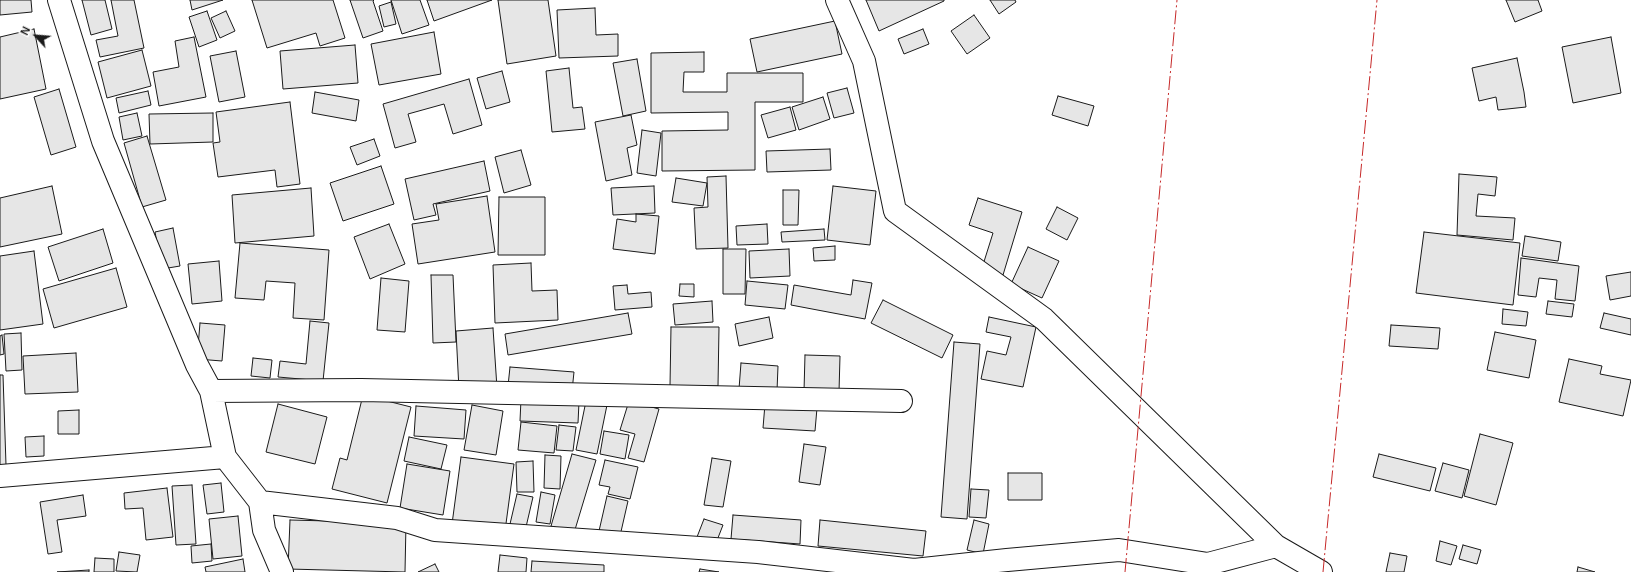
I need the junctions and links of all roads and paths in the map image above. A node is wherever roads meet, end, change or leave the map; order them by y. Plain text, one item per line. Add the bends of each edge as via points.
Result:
1 (60, 0) edge
2 (837, 0) edge
3 (211, 392) junction
4 (901, 401) dead end
5 (225, 457) junction
6 (0, 476) edge
7 (260, 502) junction
8 (1276, 546) junction
9 (282, 572) edge
10 (1321, 572) edge

1 - 3 street via 103,141 197,365
2 - 8 street via 864,61 895,211 1044,319
3 - 4 street via 361,390
3 - 5 street
5 - 6 street
5 - 7 street
7 - 8 street via 397,518 435,530 758,552 914,570 1119,550 1208,564
7 - 9 street via 264,530
8 - 10 street

